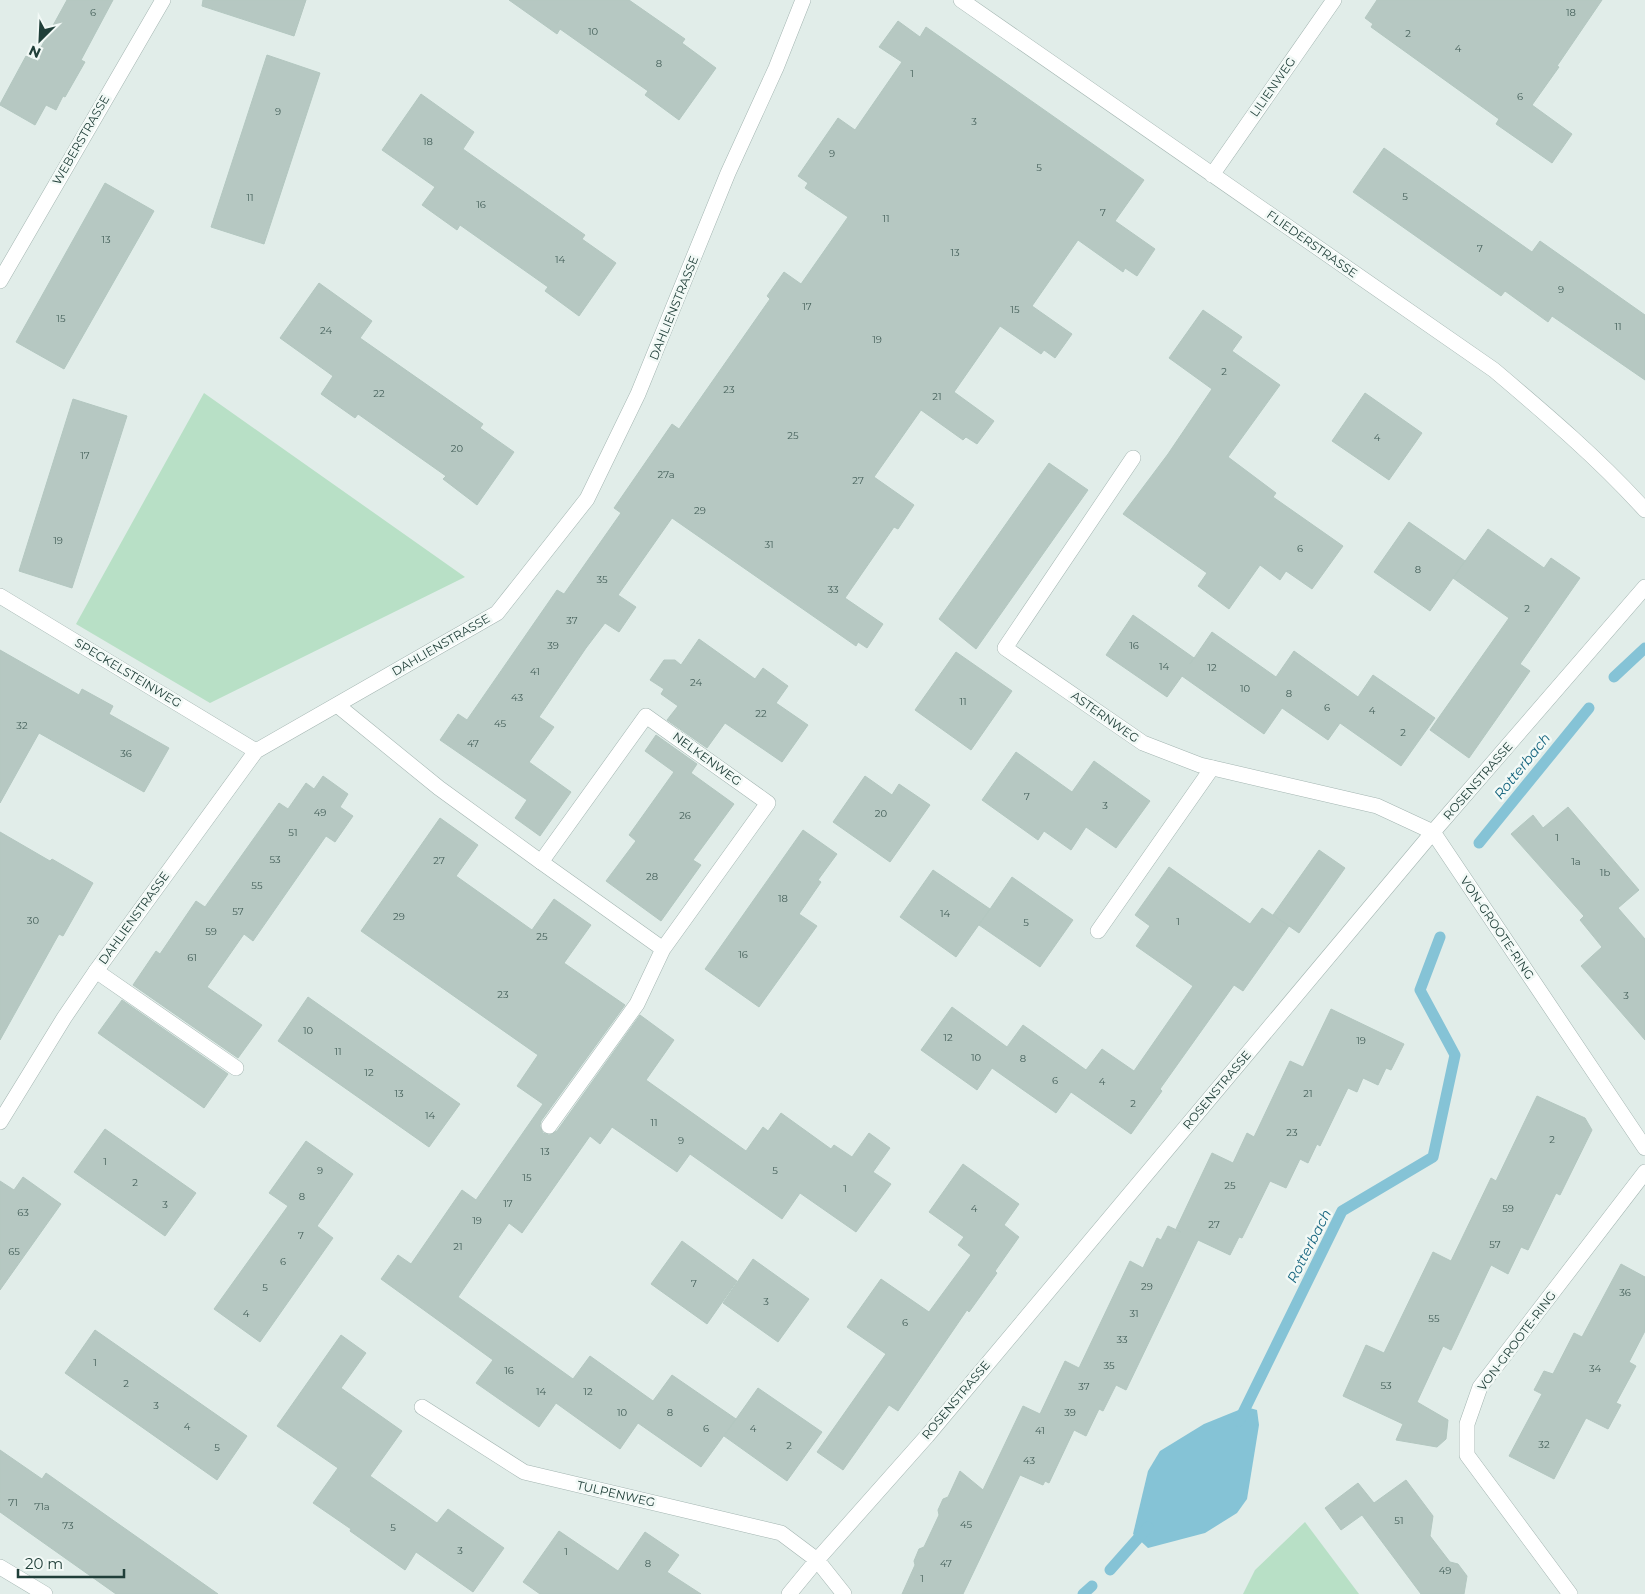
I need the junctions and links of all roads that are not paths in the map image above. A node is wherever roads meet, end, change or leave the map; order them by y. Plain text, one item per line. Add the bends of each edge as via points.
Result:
1 (163, 0) edge
2 (803, 0) edge
3 (961, 0) edge
4 (1334, 0) edge
5 (1212, 175) junction
6 (0, 281) edge
7 (1133, 458) dead end
8 (1645, 510) edge
9 (1645, 588) edge
10 (0, 596) edge
11 (337, 705) junction
12 (256, 751) junction
13 (1212, 768) junction
14 (1433, 832) junction
15 (541, 862) junction
16 (1098, 931) dead end
17 (663, 949) junction
18 (96, 971) junction
19 (236, 1068) dead end
20 (0, 1122) edge
21 (549, 1126) dead end
22 (1645, 1148) edge
23 (1645, 1172) edge
24 (422, 1407) dead end
25 (817, 1560) junction
26 (0, 1566) edge
27 (45, 1594) edge
28 (789, 1594) edge
29 (844, 1594) edge
30 (1570, 1594) edge

1 - 6 street, WEBERSTRASSE
2 - 11 street, DAHLIENSTRASSE via 638,394 587,499 497,612
3 - 5 street, FLIEDERSTRASSE
4 - 5 street, LILIENWEG
5 - 8 street, FLIEDERSTRASSE via 1494,370 1564,430
7 - 13 street, ASTERNWEG via 1005,648 1143,743
9 - 14 street, ROSENSTRASSE
10 - 12 street, SPECKELSTEINWEG
11 - 12 street, DAHLIENSTRASSE
11 - 15 street via 439,788
12 - 18 street, DAHLIENSTRASSE
13 - 14 street, ASTERNWEG via 1377,806
13 - 16 street
14 - 22 street, VON-GROOTE-RING
14 - 25 street, ROSENSTRASSE via 933,1428
15 - 17 street
15 - 17 street, NELKENWEG via 646,716 745,786 768,803
17 - 21 street, NELKENWEG via 637,1004
18 - 19 street
18 - 20 street, DAHLIENSTRASSE
23 - 30 street, VON-GROOTE-RING via 1480,1387 1466,1424 1467,1456
24 - 25 street, TULPENWEG via 524,1472 781,1533
25 - 28 street, ROSENSTRASSE
25 - 29 street, TULPENWEG
26 - 27 street

